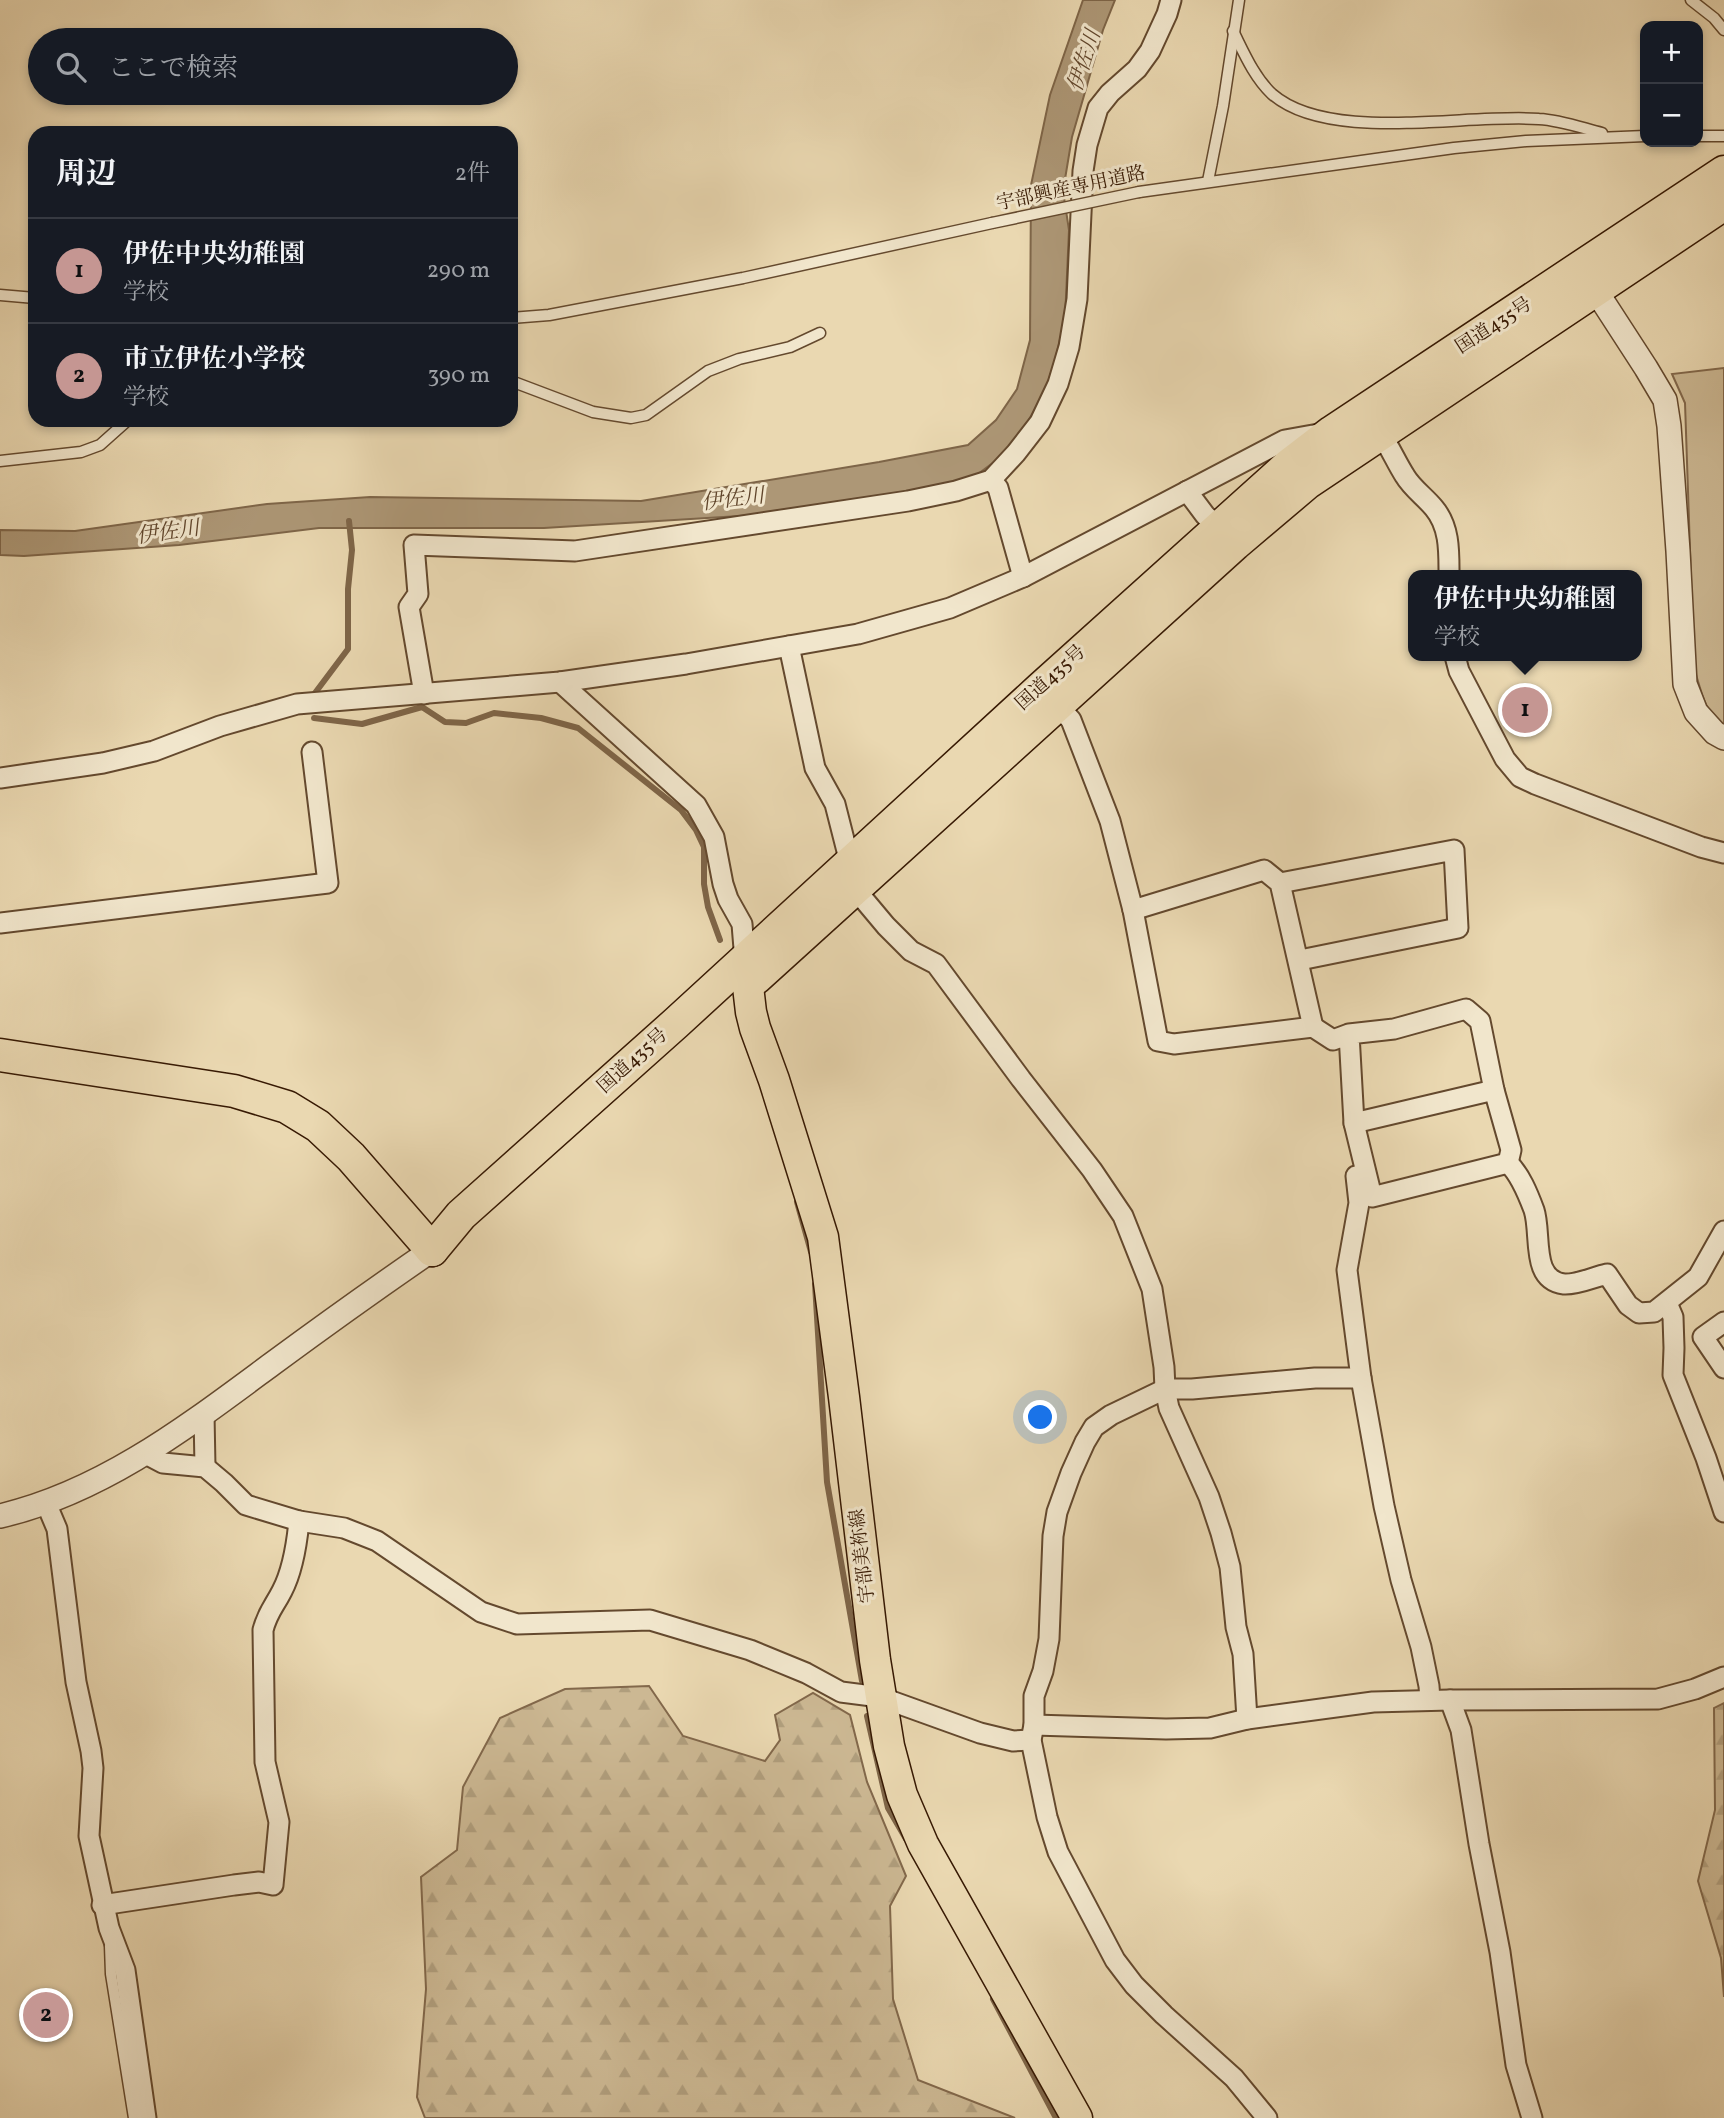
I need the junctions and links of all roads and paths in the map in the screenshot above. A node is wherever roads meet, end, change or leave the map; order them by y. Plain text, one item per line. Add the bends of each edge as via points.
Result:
1 (1171, 0) edge
2 (1239, 0) edge
3 (1691, 0) edge
4 (1724, 30) edge
5 (1233, 31) junction
6 (1615, 136) junction
7 (1640, 136) edge
8 (1703, 136) edge
9 (1724, 136) edge
10 (1724, 173) edge
11 (1208, 181) junction
12 (1724, 204) edge
13 (1589, 279) junction
14 (0, 295) edge
15 (28, 297) edge
16 (518, 317) edge
17 (820, 333) dead end
18 (518, 384) edge
19 (120, 427) edge
20 (1332, 432) junction
21 (1380, 433) junction
22 (0, 461) edge
23 (991, 480) junction
24 (1187, 491) junction
25 (1226, 535) junction
26 (1448, 570) edge
27 (1023, 577) junction
28 (789, 646) junction
29 (1456, 661) edge
30 (560, 682) junction
31 (424, 694) junction
32 (1049, 696) junction
33 (1724, 738) edge
34 (313, 751) dead end
35 (0, 778) edge
36 (1724, 853) edge
37 (853, 876) junction
38 (1280, 883) junction
39 (1133, 910) junction
40 (0, 923) edge
41 (1300, 960) junction
42 (746, 973) junction
43 (1313, 1027) junction
44 (1349, 1034) junction
45 (0, 1055) edge
46 (1494, 1090) junction
47 (1354, 1123) junction
48 (1361, 1150) junction
49 (1508, 1163) junction
50 (1724, 1231) edge
51 (432, 1250) junction
52 (1667, 1303) junction
53 (1724, 1322) edge
54 (1724, 1368) edge
55 (1361, 1378) junction
56 (1165, 1389) junction
57 (204, 1414) junction
58 (144, 1454) junction
59 (205, 1467) junction
60 (46, 1503) junction
61 (1724, 1511) edge
62 (0, 1516) edge
63 (299, 1521) junction
64 (1724, 1677) edge
65 (880, 1698) junction
66 (1430, 1700) junction
67 (1450, 1700) junction
68 (1247, 1719) junction
69 (1032, 1733) junction
70 (103, 1905) junction
71 (109, 1928) junction
72 (134, 2118) edge
73 (146, 2118) edge
74 (1077, 2118) edge
75 (1266, 2118) edge
76 (1532, 2118) edge

1 - 23 street via 1150,51 1098,108 1083,171 1077,299 1069,347 1040,422
2 - 5 lane
3 - 4 lane
5 - 6 lane via 1253,71 1272,94 1323,119 1540,119
5 - 11 lane
6 - 7 lane, 宇部興産専用道路
6 - 11 lane, 宇部興産専用道路 via 1454,148
8 - 9 lane
10 - 13 highway, 国道435号
11 - 16 lane, 宇部興産専用道路, bridge via 743,278
12 - 13 highway, 国道435号
13 - 20 highway, 国道435号
13 - 21 highway, 国道435号
13 - 33 street via 1665,400 1685,684 1696,712
14 - 15 lane
17 - 18 lane via 790,347 708,371 646,415 631,418 593,412
19 - 22 lane via 100,444 81,452
20 - 24 street via 1285,440
20 - 25 highway, 国道435号 via 1289,465
21 - 25 highway, 国道435号
21 - 26 street via 1405,478 1436,510 1446,528
23 - 27 street via 998,488
23 - 31 street via 908,501 575,551 414,545 418,594 410,607
24 - 25 street
24 - 27 street
25 - 32 highway, 国道435号
27 - 28 street via 950,608 858,634
28 - 30 street
28 - 37 street via 815,768 835,804
29 - 36 street via 1505,759 1520,776
30 - 31 street
30 - 42 street via 696,805 714,837 723,884 742,924
31 - 35 street via 297,704 154,751
32 - 37 highway, 国道435号
32 - 39 street via 1071,720 1110,821
34 - 40 street via 328,883
37 - 42 highway, 国道435号
37 - 56 street via 886,926 911,951 936,964 1123,1216 1153,1290
38 - 39 street via 1264,870
38 - 41 street
38 - 41 street via 1454,849 1458,928
39 - 43 street via 1158,1041 1174,1044
41 - 43 street
42 - 51 highway, 国道435号 via 474,1231
42 - 65 main road, 宇部美祢線 via 755,1028 823,1237
43 - 44 street via 1333,1040
44 - 46 street via 1394,1028 1466,1009 1480,1021
44 - 47 street
45 - 51 highway via 234,1091 287,1107 318,1126 351,1157
46 - 47 street
46 - 49 street via 1511,1150
47 - 48 street
48 - 49 street via 1372,1197
48 - 55 street via 1354,1162 1359,1202 1347,1270
49 - 52 street via 1516,1170 1534,1210 1540,1263 1546,1276 1568,1284 1607,1274 1628,1306 1639,1313 1654,1312
50 - 52 street via 1698,1277
51 - 57 street
52 - 61 street via 1672,1318 1673,1376
53 - 54 street via 1703,1337
55 - 56 street
55 - 66 street via 1384,1506
56 - 68 street via 1222,1533 1243,1654
56 - 69 street via 1094,1427 1071,1474 1053,1536 1049,1639 1034,1696
57 - 58 street
57 - 59 street
58 - 59 street via 163,1463
58 - 60 street
59 - 63 street via 246,1506
60 - 62 street
60 - 70 street via 57,1529 76,1682 91,1751 89,1836
63 - 65 street via 344,1528 377,1541 481,1612 517,1624 650,1620 750,1650 841,1692
63 - 70 street via 283,1589 263,1630 265,1762 279,1822 273,1885 233,1885
64 - 67 street via 1658,1699
65 - 69 street via 1013,1741
65 - 74 main road, 宇部美祢線 via 902,1795 923,1844
66 - 67 street
66 - 68 street via 1373,1702
67 - 76 street via 1461,1730 1516,2065
68 - 69 street via 1210,1728
69 - 75 street via 1058,1852 1115,1961 1164,2015 1234,2078
70 - 71 street
71 - 72 lane via 111,1974
71 - 73 street via 125,1970

